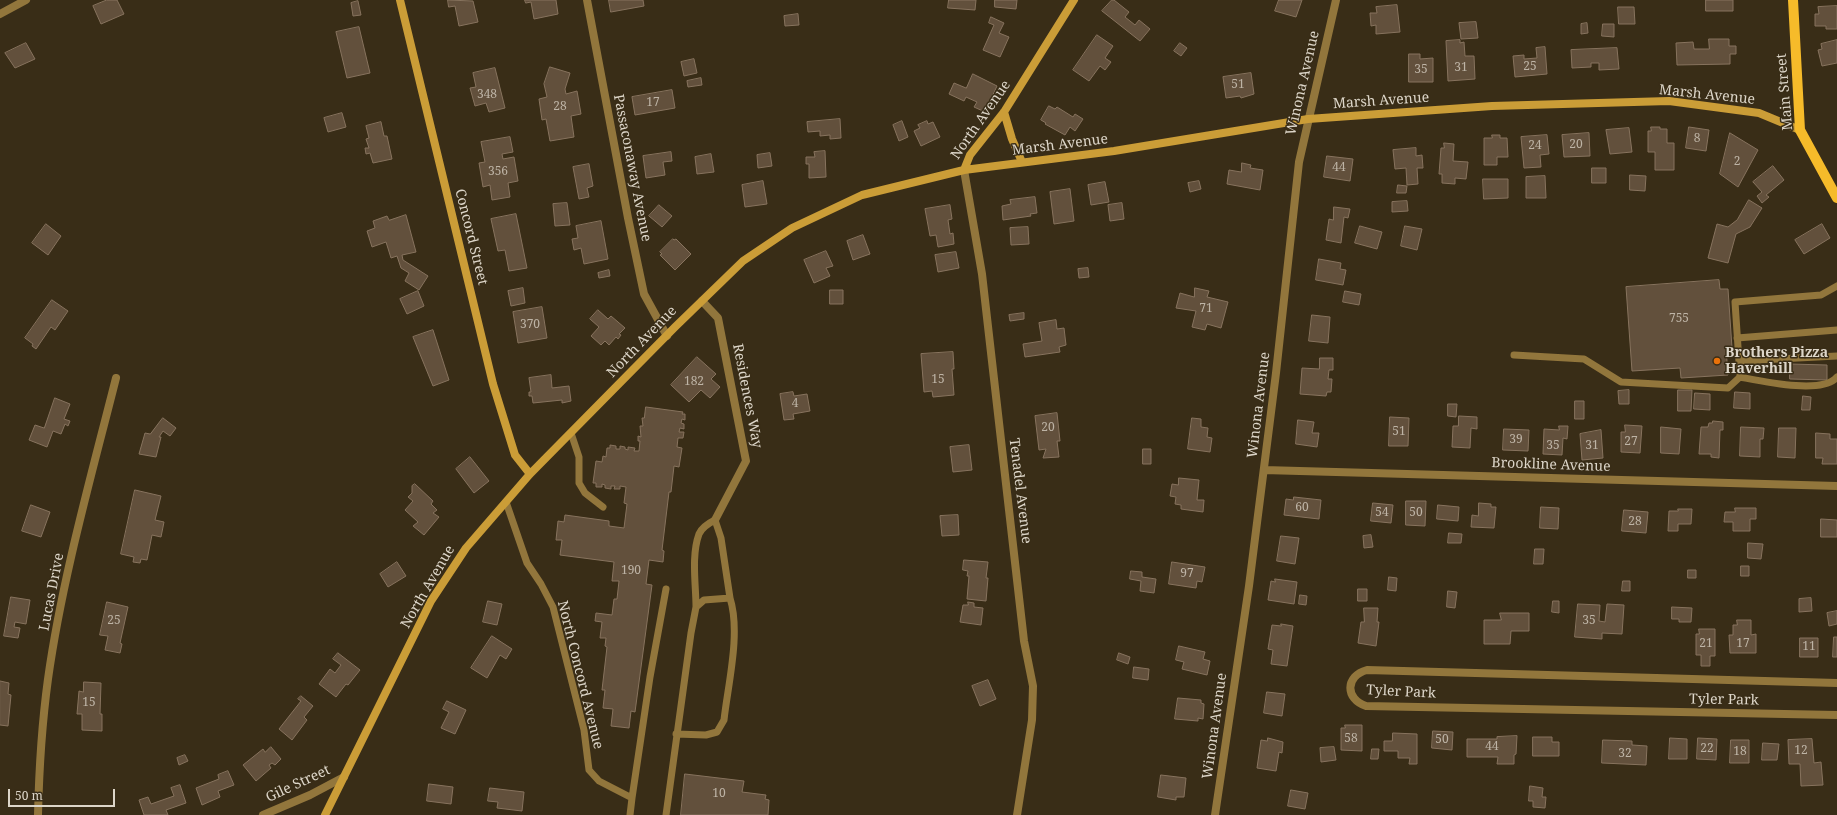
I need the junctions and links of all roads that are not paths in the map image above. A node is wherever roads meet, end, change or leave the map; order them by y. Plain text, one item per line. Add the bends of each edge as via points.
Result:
1 (26, 0) edge
2 (400, 0) edge
3 (587, 0) edge
4 (1074, 0) edge
5 (1336, 0) edge
6 (1793, 0) edge
7 (0, 14) edge
8 (1004, 112) junction
9 (1308, 119) junction
10 (1800, 130) junction
11 (1022, 162) junction
12 (964, 170) junction
13 (1836, 195) edge
14 (1837, 286) edge
15 (702, 301) junction
16 (1837, 330) edge
17 (667, 336) junction
18 (1737, 338) junction
19 (1514, 355) dead end
20 (1837, 356) edge
21 (1739, 361) junction
22 (1740, 377) junction
23 (1837, 377) edge
24 (116, 378) dead end
25 (571, 433) junction
26 (1264, 470) junction
27 (530, 474) junction
28 (1837, 486) edge
29 (506, 502) junction
30 (603, 506) dead end
31 (715, 520) junction
32 (666, 589) dead end
33 (730, 598) junction
34 (696, 608) junction
35 (1837, 683) edge
36 (1837, 716) edge
37 (676, 734) junction
38 (344, 776) junction
39 (632, 798) junction
40 (38, 815) edge
41 (263, 815) edge
42 (325, 815) edge
43 (630, 815) edge
44 (666, 815) edge
45 (1017, 815) edge
46 (1215, 815) edge

1 - 7 street
2 - 27 main road, Concord Street via 493,384 515,456
3 - 17 street, Passaconaway Avenue via 644,294
4 - 8 main road, North Avenue
5 - 9 street, Winona Avenue
6 - 10 main road, Main Street
8 - 11 main road
8 - 12 main road, North Avenue via 970,155
9 - 10 main road, Marsh Avenue via 1492,106 1669,101 1759,113
9 - 11 main road, Marsh Avenue via 1114,151
9 - 26 street, Winona Avenue via 1299,162
10 - 13 main road, Main Street
11 - 12 main road, Marsh Avenue
12 - 15 main road, North Avenue via 862,195 792,228 742,261
12 - 45 street, Tenadel Avenue via 982,274 1024,641 1033,686 1032,720
14 - 18 lane via 1821,295 1735,302
15 - 17 main road, North Avenue
15 - 31 street, Residences Way via 718,318 746,461
16 - 18 lane
17 - 25 main road, North Avenue
18 - 21 lane
19 - 22 lane via 1584,359 1621,382 1728,388
20 - 21 lane
21 - 22 lane
22 - 23 lane via 1784,385 1822,386
24 - 40 street, Lucas Drive via 70,561 48,680
25 - 27 main road, North Avenue
25 - 30 lane via 579,457 579,483 585,493
26 - 28 street, Brookline Avenue
26 - 46 street, Winona Avenue
27 - 29 main road, North Avenue
29 - 38 main road, North Avenue via 466,548 431,601
29 - 39 lane, North Concord Avenue via 527,563 553,607 584,730 589,770 600,781
31 - 33 lane via 721,538
31 - 34 lane via 706,525 699,534 696,556
32 - 39 lane
33 - 34 lane via 704,600
33 - 37 lane via 734,611 735,632 724,720 716,732 706,736
34 - 37 lane via 690,633
35 - 36 street, Tyler Park via 1367,670 1356,674 1350,690 1356,701 1366,706
37 - 44 lane
38 - 41 street, Gile Street via 310,796
38 - 42 main road, North Avenue
39 - 43 lane

